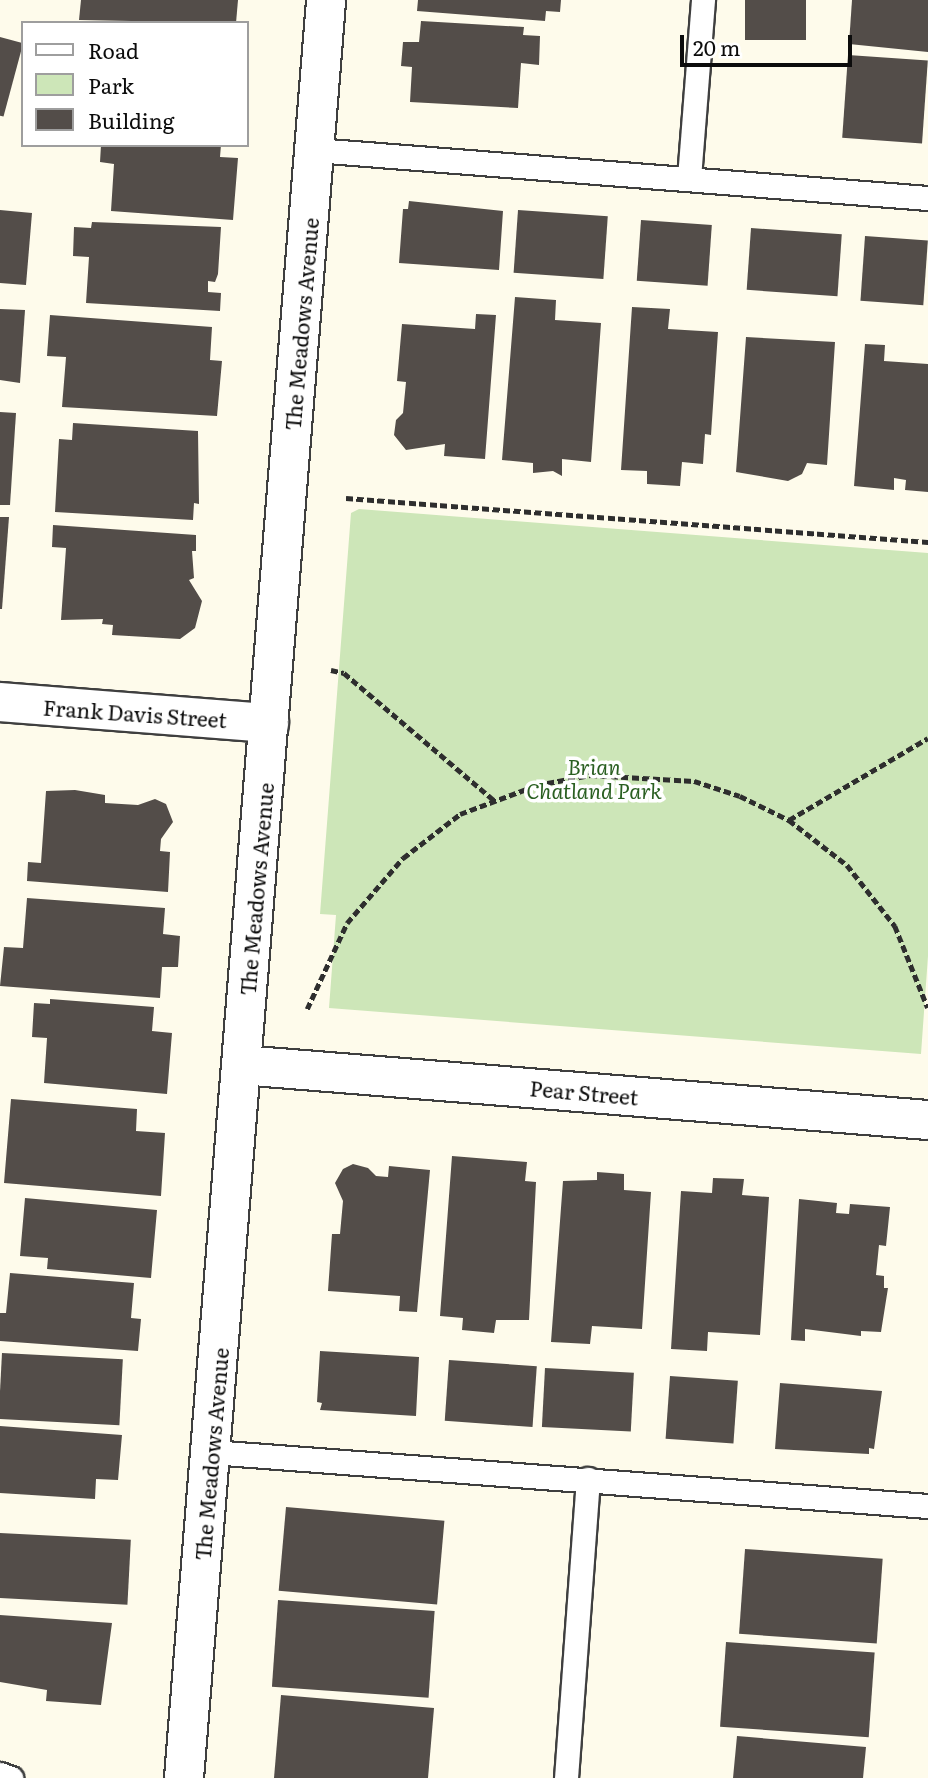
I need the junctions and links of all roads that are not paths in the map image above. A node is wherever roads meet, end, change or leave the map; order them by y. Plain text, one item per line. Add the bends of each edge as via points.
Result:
1 (326, 0) edge
2 (703, 0) edge
3 (315, 150) junction
4 (689, 178) junction
5 (928, 198) edge
6 (0, 702) edge
7 (269, 723) junction
8 (241, 1065) junction
9 (928, 1120) edge
10 (211, 1452) junction
11 (588, 1479) junction
12 (928, 1506) edge
13 (0, 1774) edge
14 (11, 1778) edge
15 (184, 1778) edge
16 (566, 1778) edge

1 - 3 street, The Meadows Avenue
2 - 4 lane
3 - 4 lane
3 - 7 street, The Meadows Avenue
4 - 5 lane
6 - 7 street, Frank Davis Street
7 - 8 street, The Meadows Avenue
8 - 9 street, Pear Street
8 - 10 street, The Meadows Avenue
10 - 11 lane
10 - 15 street, The Meadows Avenue
11 - 12 lane
11 - 16 lane
13 - 14 lane

